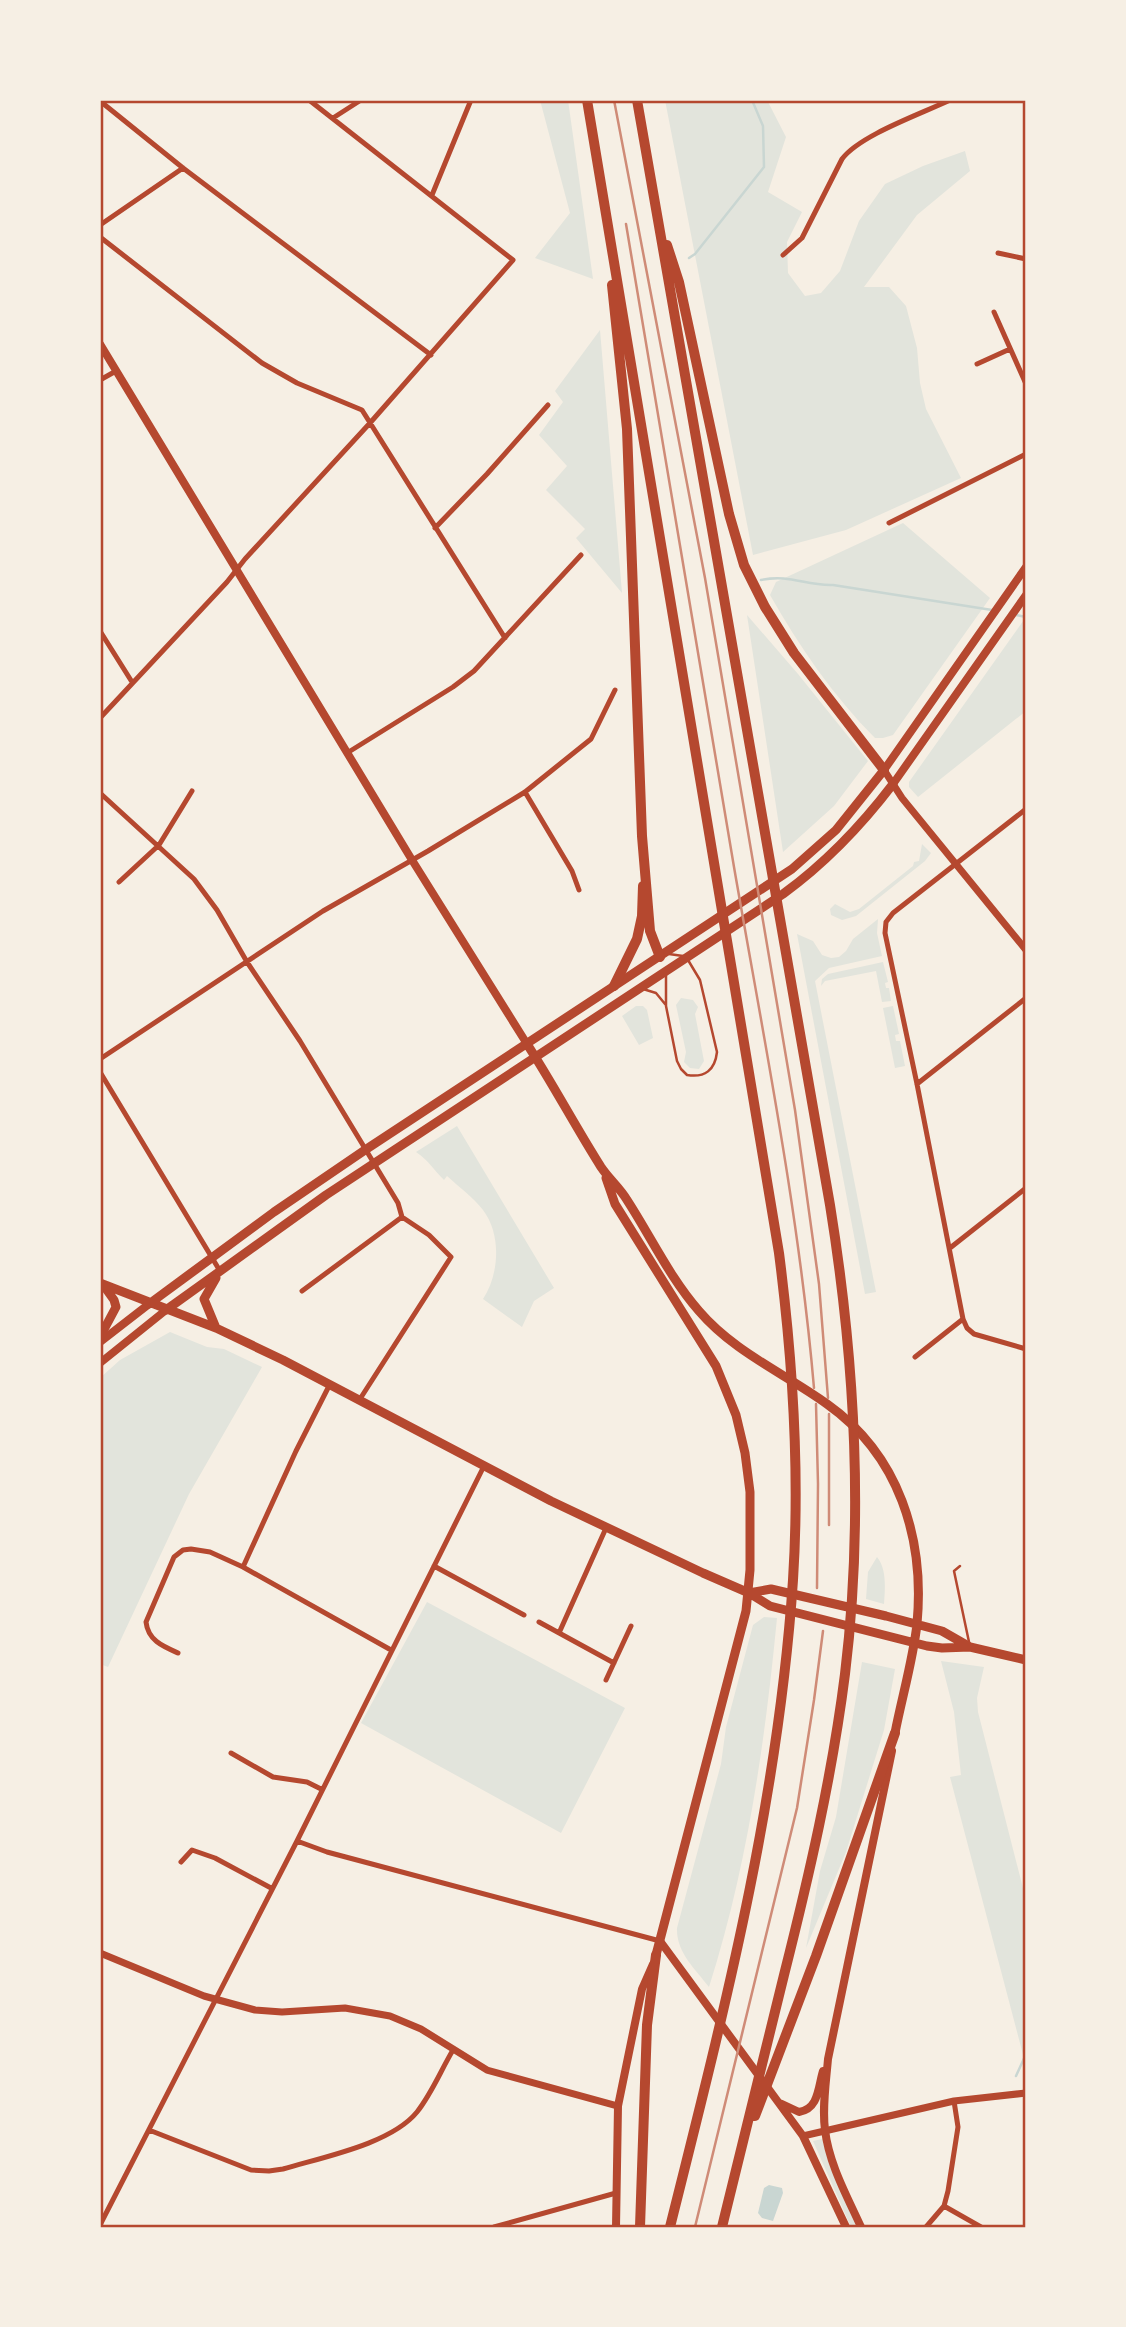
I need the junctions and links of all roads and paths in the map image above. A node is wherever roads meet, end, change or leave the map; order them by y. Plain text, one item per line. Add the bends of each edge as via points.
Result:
1 (309, 100) edge
2 (361, 100) edge
3 (471, 100) edge
4 (587, 100) edge
5 (637, 100) edge
6 (950, 100) edge
7 (100, 102) edge
8 (332, 118) junction
9 (183, 168) junction
10 (432, 195) junction
11 (656, 211) junction
12 (100, 225) edge
13 (100, 237) edge
14 (612, 249) junction
15 (998, 253) dead end
16 (783, 255) dead end
17 (1026, 259) edge
18 (994, 312) dead end
19 (100, 344) edge
20 (1010, 349) junction
21 (431, 355) junction
22 (977, 364) dead end
23 (116, 371) junction
24 (100, 380) edge
25 (1026, 384) edge
26 (548, 405) dead end
27 (370, 423) junction
28 (1026, 454) edge
29 (889, 523) dead end
30 (435, 528) junction
31 (582, 555) dead end
32 (1026, 567) edge
33 (237, 571) junction
34 (1026, 595) edge
35 (100, 631) edge
36 (505, 638) junction
37 (132, 682) junction
38 (615, 690) dead end
39 (100, 718) edge
40 (347, 753) junction
41 (884, 770) junction
42 (893, 784) junction
43 (192, 791) dead end
44 (525, 792) junction
45 (100, 793) edge
46 (1026, 808) edge
47 (159, 845) junction
48 (412, 860) junction
49 (645, 861) junction
50 (956, 863) junction
51 (119, 882) dead end
52 (579, 890) dead end
53 (1026, 950) edge
54 (660, 957) junction
55 (686, 958) junction
56 (247, 962) junction
57 (666, 971) junction
58 (614, 986) junction
59 (639, 988) junction
60 (1026, 998) edge
61 (666, 1006) junction
62 (527, 1045) junction
63 (535, 1057) junction
64 (100, 1059) edge
65 (100, 1072) edge
66 (918, 1084) junction
67 (365, 1150) junction
68 (374, 1163) junction
69 (603, 1170) junction
70 (1026, 1188) edge
71 (401, 1217) junction
72 (950, 1248) junction
73 (212, 1258) junction
74 (220, 1271) junction
75 (101, 1284) edge
76 (302, 1291) dead end
77 (149, 1304) junction
78 (166, 1310) junction
79 (963, 1319) junction
80 (216, 1328) junction
81 (100, 1340) edge
82 (1026, 1349) edge
83 (915, 1357) dead end
84 (100, 1363) edge
85 (330, 1384) junction
86 (360, 1399) junction
87 (484, 1466) junction
88 (606, 1528) junction
89 (434, 1566) junction
90 (960, 1566) dead end
91 (243, 1567) junction
92 (749, 1593) junction
93 (524, 1615) dead end
94 (538, 1622) dead end
95 (917, 1624) junction
96 (631, 1626) dead end
97 (559, 1633) junction
98 (914, 1643) junction
99 (970, 1647) junction
100 (391, 1650) junction
101 (178, 1653) dead end
102 (1026, 1660) edge
103 (614, 1663) junction
104 (606, 1680) dead end
105 (895, 1733) junction
106 (231, 1752) dead end
107 (321, 1789) junction
108 (297, 1841) junction
109 (181, 1861) dead end
110 (271, 1888) junction
111 (660, 1941) junction
112 (100, 1953) edge
113 (656, 1955) junction
114 (216, 1999) junction
115 (453, 2050) junction
116 (828, 2059) junction
117 (1026, 2093) edge
118 (954, 2101) junction
119 (780, 2102) junction
120 (618, 2106) junction
121 (149, 2130) junction
122 (825, 2130) junction
123 (803, 2136) junction
124 (738, 2163) junction
125 (616, 2193) junction
126 (944, 2206) junction
127 (100, 2225) edge
128 (494, 2227) edge
129 (616, 2227) edge
130 (640, 2227) edge
131 (670, 2227) edge
132 (722, 2227) edge
133 (846, 2227) edge
134 (861, 2227) edge
135 (926, 2227) edge
136 (981, 2227) edge

1 - 8 street
2 - 8 street
3 - 10 street
4 - 14 highway
5 - 11 highway
6 - 16 street via 847,152 802,238
7 - 9 street
8 - 10 street
9 - 12 street
9 - 21 street
10 - 21 street via 513,260
11 - 41 highway via 679,282 740,554 789,646
11 - 124 highway via 841,1279 852,1381 855,1528 848,1650 830,1777
13 - 27 street via 262,363 355,406
14 - 49 highway via 613,304 629,452
14 - 131 highway via 775,1228 795,1438 793,1578 780,1708 755,1870
15 - 17 street
18 - 20 street
19 - 23 main road
20 - 22 street
20 - 25 street
21 - 27 street
23 - 24 street
23 - 33 main road
26 - 30 street
27 - 30 street
27 - 33 street
28 - 29 street
30 - 36 street
31 - 36 street
32 - 41 main road
33 - 37 street
33 - 40 main road
34 - 42 main road
35 - 37 street
36 - 40 street via 463,679
37 - 39 street
38 - 44 street via 591,739
40 - 48 main road
41 - 42 street
41 - 54 main road via 814,851
42 - 50 street
42 - 55 main road via 858,828 816,869
43 - 47 street
44 - 48 street
44 - 52 street
45 - 47 street
46 - 50 street
47 - 51 street
47 - 56 street via 194,879
48 - 56 street
48 - 62 main road
49 - 54 highway via 650,931
49 - 58 highway via 639,932
50 - 53 street
50 - 66 street via 886,922
54 - 55 lane via 674,954
54 - 57 main road
54 - 58 main road
55 - 57 main road
55 - 61 lane via 700,980 717,1052 716,1062 704,1075 687,1075 681,1069
56 - 64 street
56 - 67 street
57 - 59 main road
57 - 61 lane
58 - 62 main road
59 - 61 lane via 656,993
59 - 63 main road
60 - 66 street
62 - 63 main road
62 - 67 main road
63 - 68 main road
63 - 69 main road
65 - 73 street
66 - 72 street
67 - 68 street
67 - 73 main road
68 - 71 street via 398,1203
68 - 74 main road
69 - 92 main road via 615,1204 716,1366 733,1404 749,1477
69 - 95 main road via 626,1197 700,1313 766,1366 844,1417 889,1472 913,1537
70 - 72 street
71 - 76 street
71 - 86 street via 451,1257
72 - 79 street
73 - 74 street
73 - 77 main road
74 - 78 main road
74 - 80 main road via 204,1299
75 - 77 main road
75 - 81 main road via 116,1307
77 - 78 main road
77 - 81 main road
78 - 80 main road
78 - 84 main road
79 - 82 street via 974,1334
79 - 83 street
80 - 85 main road
85 - 86 main road
85 - 91 street
86 - 87 main road
87 - 88 main road
87 - 89 street
88 - 92 main road
88 - 97 street
89 - 93 street
89 - 100 street
90 - 99 lane via 954,1571
91 - 100 street
91 - 101 street via 200,1549 185,1550 173,1560 145,1622 154,1640
92 - 95 main road via 772,1589
92 - 98 main road via 770,1606
92 - 111 main road
94 - 97 street
95 - 98 main road
95 - 99 main road via 942,1631
96 - 103 street
97 - 103 street
98 - 99 main road
98 - 105 main road
99 - 102 main road
100 - 107 street
103 - 104 street
105 - 116 main road
105 - 124 highway
106 - 107 street via 272,1776
107 - 108 street
108 - 110 street
108 - 111 street via 327,1853
109 - 110 street via 192,1850
110 - 114 street
111 - 113 main road
111 - 119 main road
112 - 114 street
113 - 120 main road via 642,1989
113 - 130 highway via 646,2033
114 - 115 street via 267,2012 372,2011 418,2027
114 - 121 street
115 - 120 street via 493,2072
115 - 121 street via 420,2108 396,2131 283,2169 251,2170
116 - 119 main road via 811,2108 797,2112
116 - 122 main road
117 - 118 street
118 - 122 street
118 - 126 street via 957,2127
119 - 123 main road
120 - 125 main road
121 - 127 street
122 - 123 street
122 - 134 main road via 830,2155
123 - 133 main road
124 - 132 highway
125 - 128 street
125 - 129 main road
126 - 135 street
126 - 136 street

